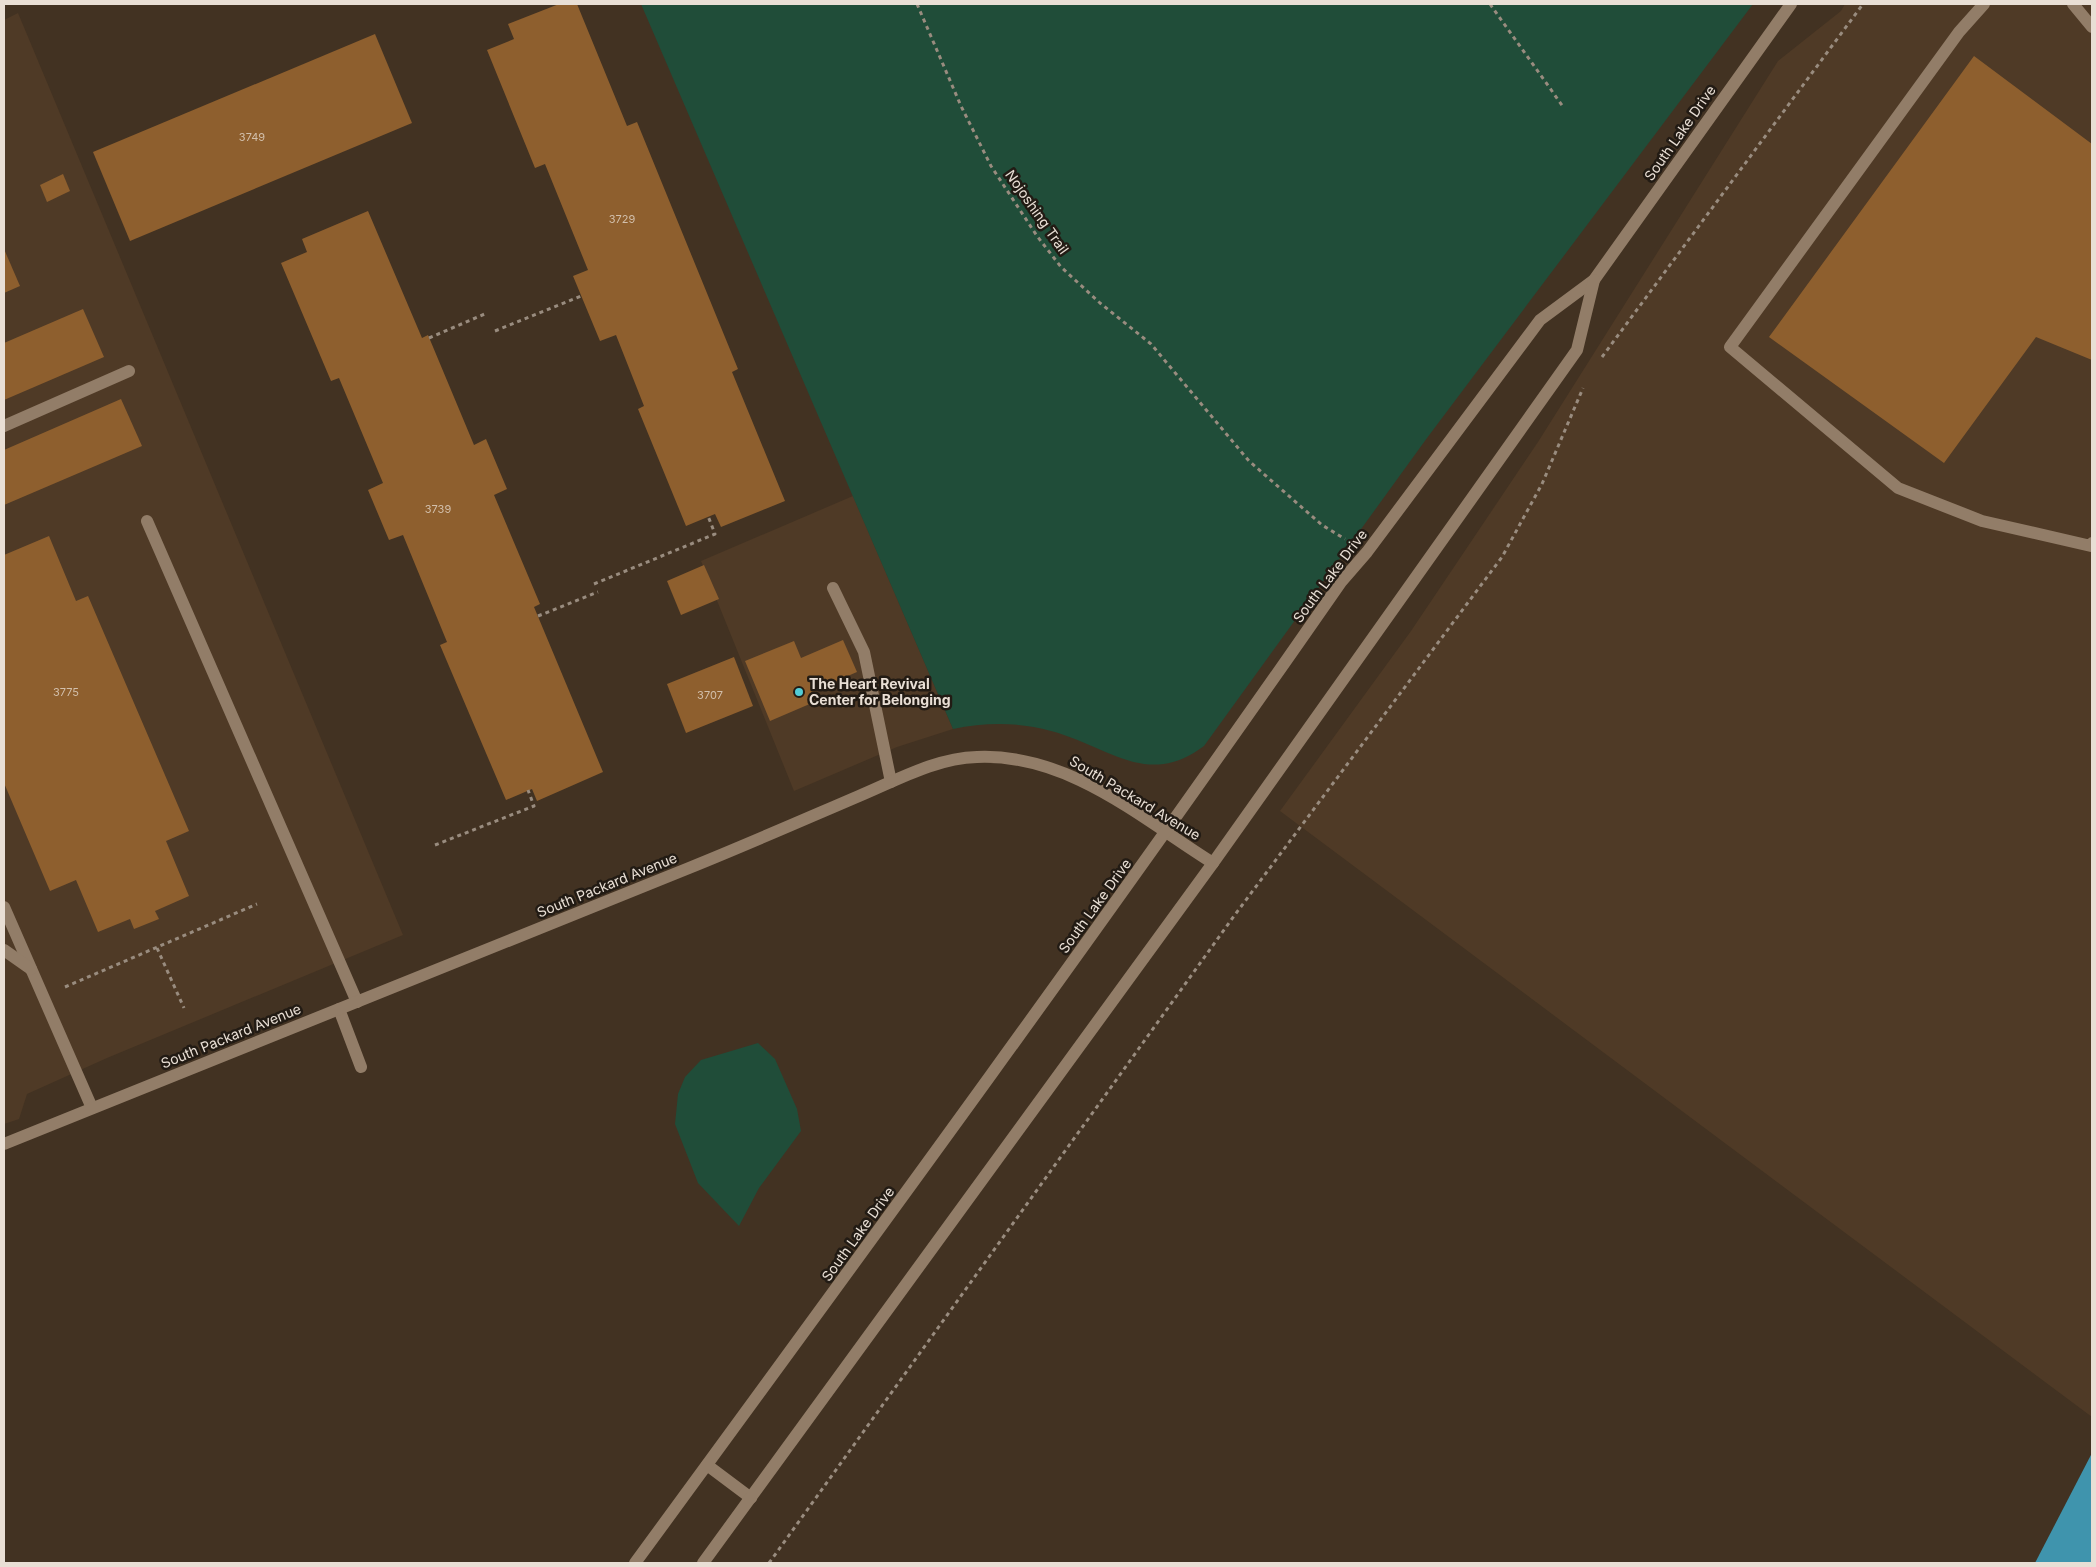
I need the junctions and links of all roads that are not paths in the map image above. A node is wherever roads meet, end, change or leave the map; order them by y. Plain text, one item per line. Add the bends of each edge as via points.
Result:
1 (1791, 4) edge
2 (1984, 4) edge
3 (2073, 4) edge
4 (2092, 27) edge
5 (1594, 280) junction
6 (129, 371) dead end
7 (4, 426) edge
8 (147, 521) dead end
9 (2092, 543) edge
10 (833, 588) dead end
11 (891, 782) junction
12 (1166, 833) junction
13 (1213, 863) junction
14 (4, 907) edge
15 (4, 950) edge
16 (31, 969) junction
17 (357, 1002) junction
18 (339, 1009) junction
19 (361, 1067) dead end
20 (92, 1108) junction
21 (4, 1144) edge
22 (707, 1465) junction
23 (751, 1498) junction
24 (635, 1563) edge
25 (703, 1563) edge

1 - 5 street, South Lake Drive
2 - 9 street via 1959,32 1730,347 1898,488 1982,521 2091,546
3 - 4 street
5 - 12 street, South Lake Drive via 1540,320 1367,552 1341,582
5 - 13 street, South Lake Drive via 1577,350
6 - 7 street
8 - 17 street
10 - 11 street via 864,652
11 - 12 street, South Packard Avenue via 947,761 976,756 1030,760 1061,770
11 - 17 street, South Packard Avenue
12 - 13 street, South Packard Avenue
12 - 22 street, South Lake Drive
13 - 23 street, South Lake Drive
14 - 16 street
15 - 16 street
16 - 20 street
17 - 18 street, South Packard Avenue
18 - 19 street
18 - 20 street, South Packard Avenue
20 - 21 street, South Packard Avenue
22 - 23 street
22 - 24 street, South Lake Drive
23 - 25 street, South Lake Drive

